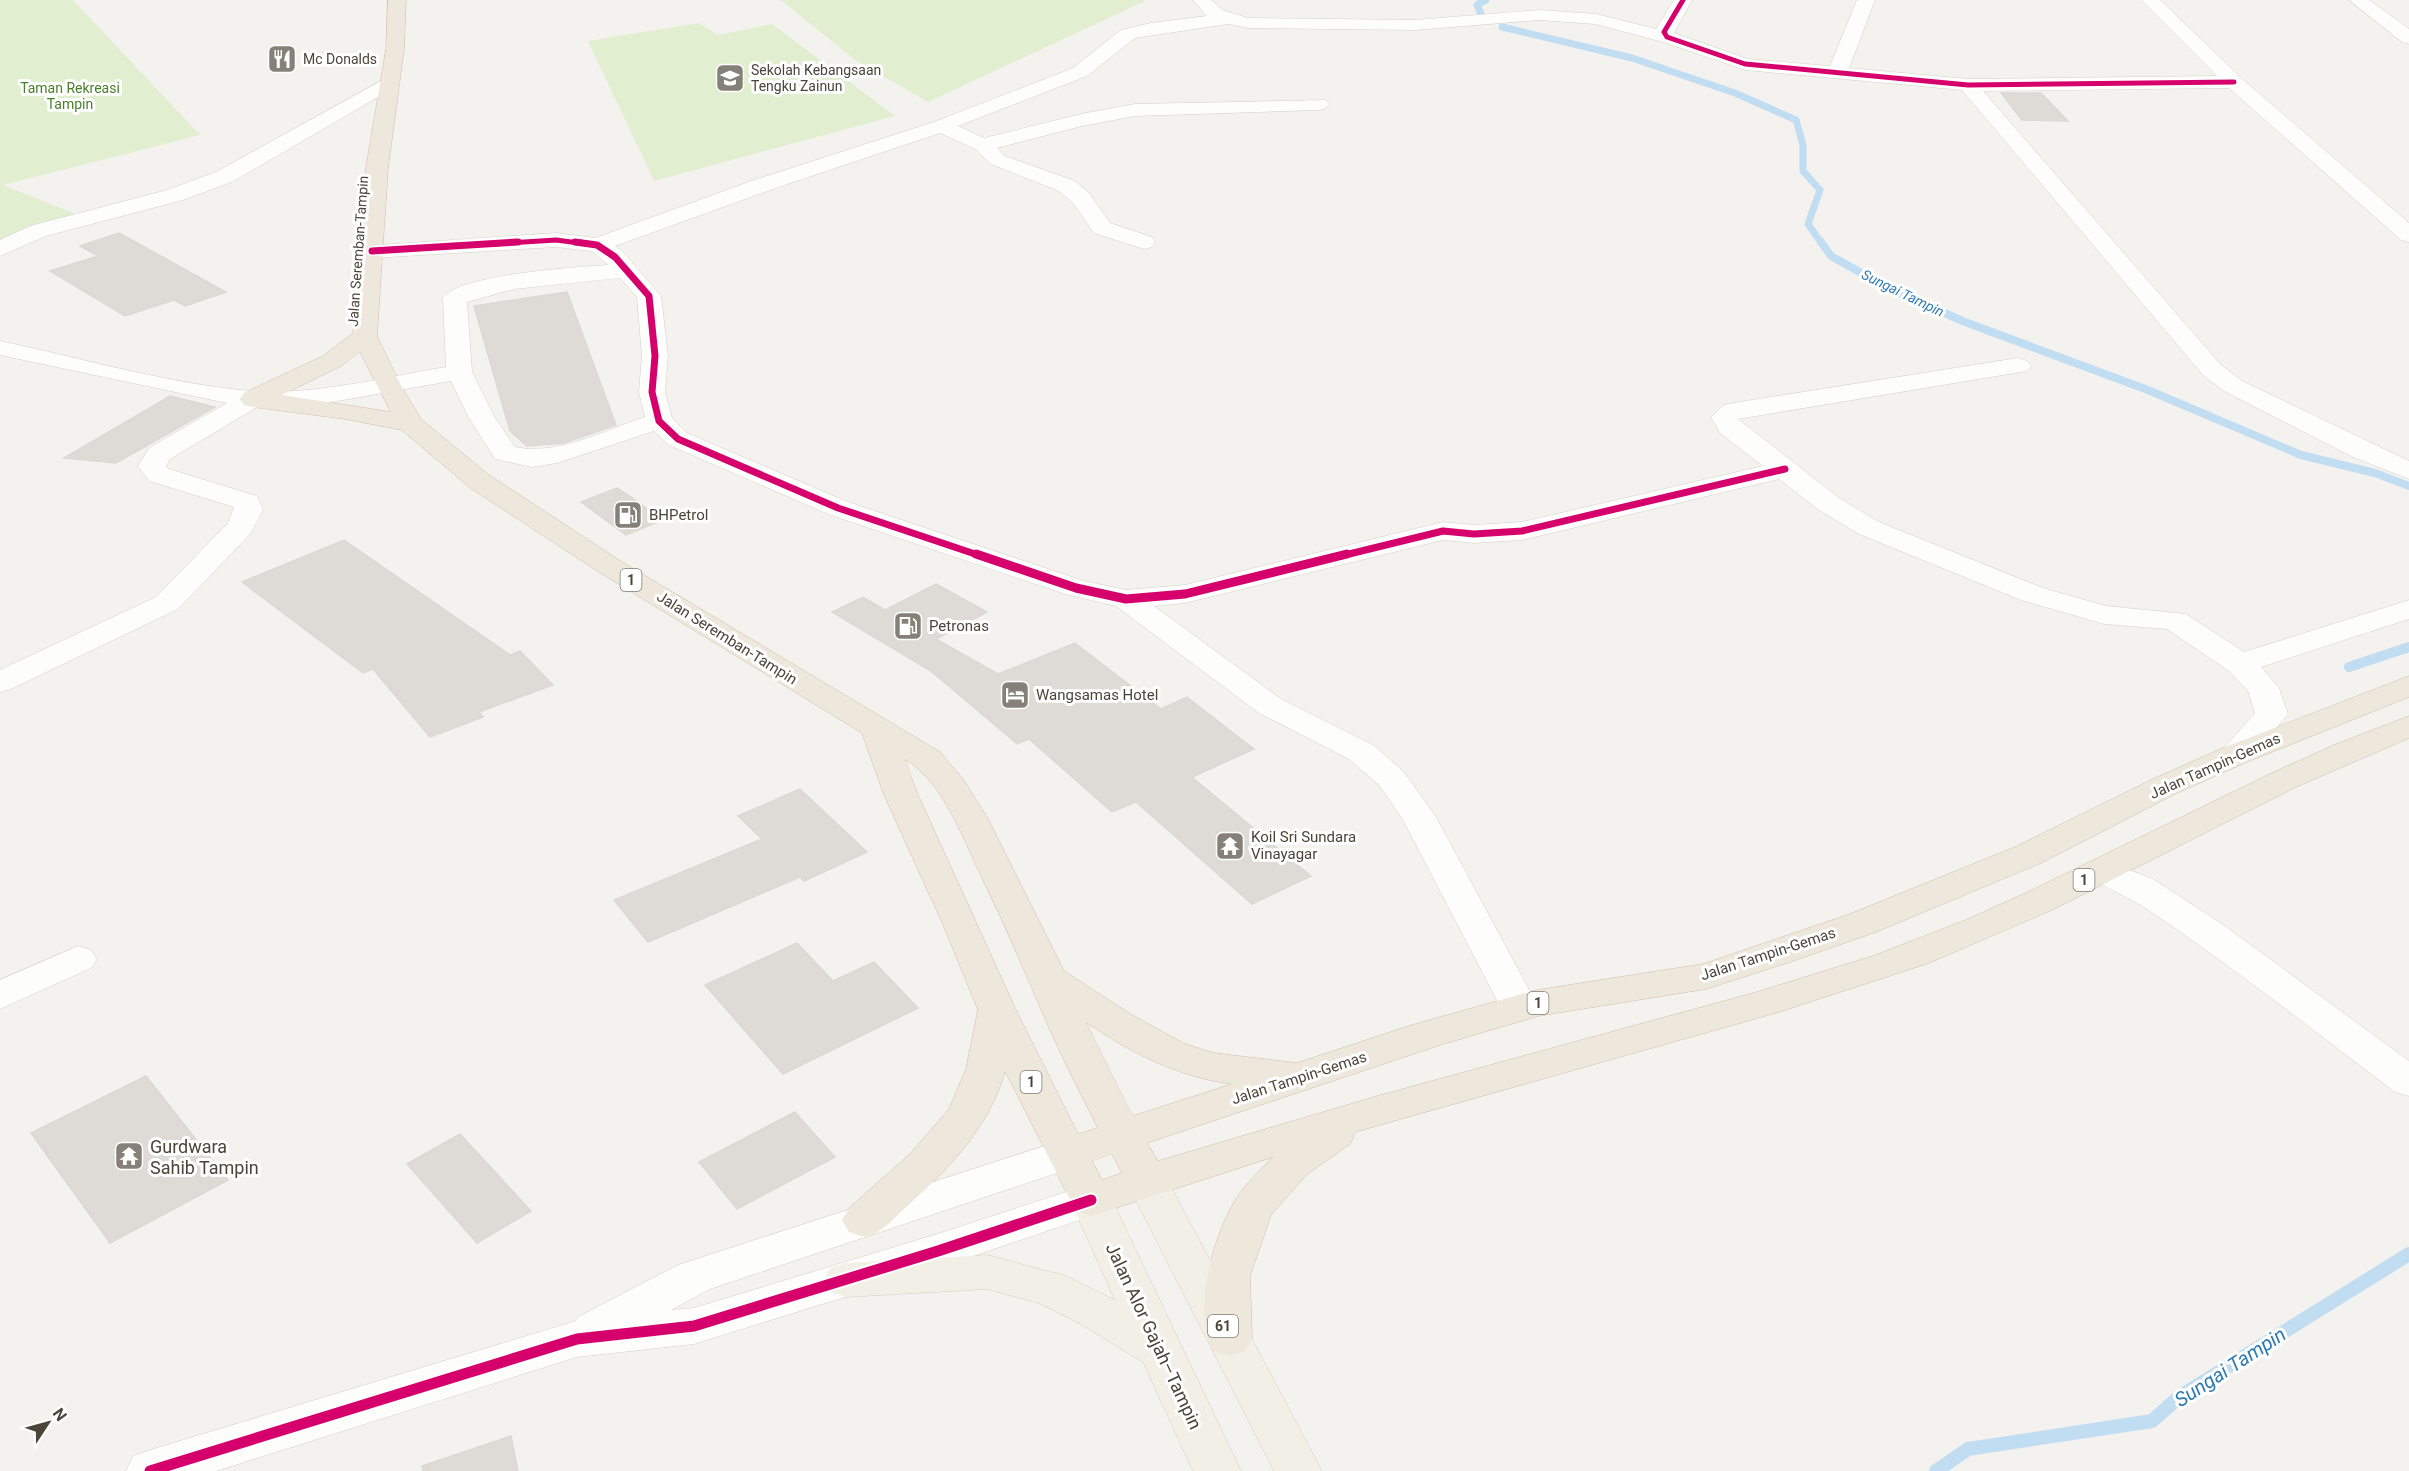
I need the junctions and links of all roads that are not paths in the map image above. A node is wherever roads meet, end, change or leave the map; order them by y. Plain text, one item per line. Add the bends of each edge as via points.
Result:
1 (397, 0) edge
2 (1202, 0) edge
3 (1683, 0) edge
4 (1866, 0) edge
5 (2150, 0) edge
6 (2358, 0) edge
7 (1228, 19) junction
8 (1667, 36) junction
9 (2407, 36) edge
10 (1837, 73) junction
11 (390, 82) junction
12 (2234, 82) junction
13 (1968, 85) junction
14 (1319, 104) dead end
15 (941, 126) junction
16 (982, 145) junction
17 (2406, 229) edge
18 (1144, 242) dead end
19 (597, 245) junction
20 (0, 249) edge
21 (372, 251) junction
22 (627, 270) junction
23 (365, 336) junction
24 (0, 348) edge
25 (2018, 366) dead end
26 (459, 372) junction
27 (388, 386) junction
28 (253, 399) junction
29 (659, 421) junction
30 (411, 424) junction
31 (1785, 469) junction
32 (2409, 471) edge
33 (1126, 599) junction
34 (2409, 609) edge
35 (2240, 664) junction
36 (0, 682) edge
37 (2409, 686) edge
38 (2409, 726) edge
39 (878, 731) junction
40 (2235, 755) junction
41 (2028, 855) junction
42 (2103, 871) junction
43 (78, 958) dead end
44 (1051, 980) junction
45 (0, 996) edge
46 (1520, 1008) junction
47 (997, 1010) junction
48 (1304, 1076) junction
49 (2409, 1082) edge
50 (1359, 1117) junction
51 (1123, 1135) junction
52 (1066, 1154) junction
53 (1147, 1181) junction
54 (1091, 1200) junction
55 (864, 1220) junction
56 (846, 1280) junction
57 (1229, 1338) junction
58 (577, 1339) junction
59 (1158, 1348) junction
60 (150, 1471) edge
61 (1217, 1471) edge
62 (1298, 1471) edge

1 - 11 highway, Jalan Seremban-Tampin / 1
2 - 7 street via 1211,12
3 - 8 street via 1664,32
4 - 10 street
5 - 12 street
6 - 9 street
7 - 8 street via 1248,23 1414,25 1540,15 1596,19
7 - 15 street via 1128,34 1080,72
8 - 10 street via 1745,64
10 - 13 street
11 - 20 street via 224,177 175,195 38,231
11 - 21 highway, Jalan Seremban-Tampin / 1 via 377,168
12 - 13 street
12 - 17 street
13 - 32 street via 2212,370 2233,386
14 - 16 street via 1126,112
15 - 16 street
15 - 19 street
16 - 18 street via 998,160 1076,192 1102,228
19 - 21 street via 556,240
19 - 22 street
21 - 23 highway, Jalan Seremban-Tampin / 1
22 - 26 street via 490,287 455,298
22 - 29 street via 650,296 655,356 652,392
23 - 27 highway, Jalan Seremban-Tampin / 1
23 - 28 highway via 332,361
24 - 28 street via 197,391
25 - 31 street via 1733,411 1724,417 1729,427
26 - 27 street
26 - 29 street via 505,453 532,459 557,455
27 - 28 street via 326,395
27 - 30 highway, Jalan Seremban-Tampin / 1
28 - 30 highway
28 - 36 street via 159,454 152,466 159,475 247,502 249,510 241,527 167,603
29 - 33 street via 678,439 838,508 1076,588
30 - 39 highway, Jalan Seremban-Tampin / 1 via 479,481 609,566
31 - 33 street via 1522,531 1443,531 1185,594
31 - 35 street via 1829,504 1869,528 2032,594 2104,615 2175,620
33 - 46 street via 1270,706 1361,752 1391,778 1419,817
34 - 35 street
35 - 40 street via 2263,688 2272,714
37 - 40 highway, Jalan Tampin-Gemas / 1
38 - 42 highway, 1 via 2290,776
39 - 44 highway, 1 via 928,759 944,776
39 - 47 highway, 1 via 901,795
40 - 41 highway, Jalan Tampin-Gemas / 1
41 - 42 highway via 2076,862
41 - 46 highway, Jalan Tampin-Gemas / 1 via 1863,922 1706,976
42 - 49 street via 2140,887 2209,933
42 - 50 highway, 1 via 1917,954 1812,989
43 - 45 street
44 - 48 highway via 1140,1038 1189,1061 1231,1070
44 - 51 highway, 1 via 1059,1005
46 - 48 highway, Jalan Tampin-Gemas / 1
47 - 52 highway, 1
47 - 55 highway via 987,1067 973,1104 919,1169
48 - 51 highway, Jalan Tampin-Gemas / 1
50 - 53 highway, 1
50 - 57 highway via 1292,1164 1252,1208 1228,1276
51 - 52 highway, Jalan Tampin-Gemas / 1
51 - 53 highway, 1
52 - 54 highway, 1
52 - 55 street
53 - 54 highway, 1
53 - 57 main road, 61
54 - 56 street
54 - 59 main road, Jalan Alor Gajah–Tampin
55 - 58 street via 694,1277
56 - 58 street via 694,1326
56 - 59 main road via 987,1272 1050,1288
57 - 62 main road, 61
58 - 60 street
59 - 61 main road, Jalan Alor Gajah–Tampin

